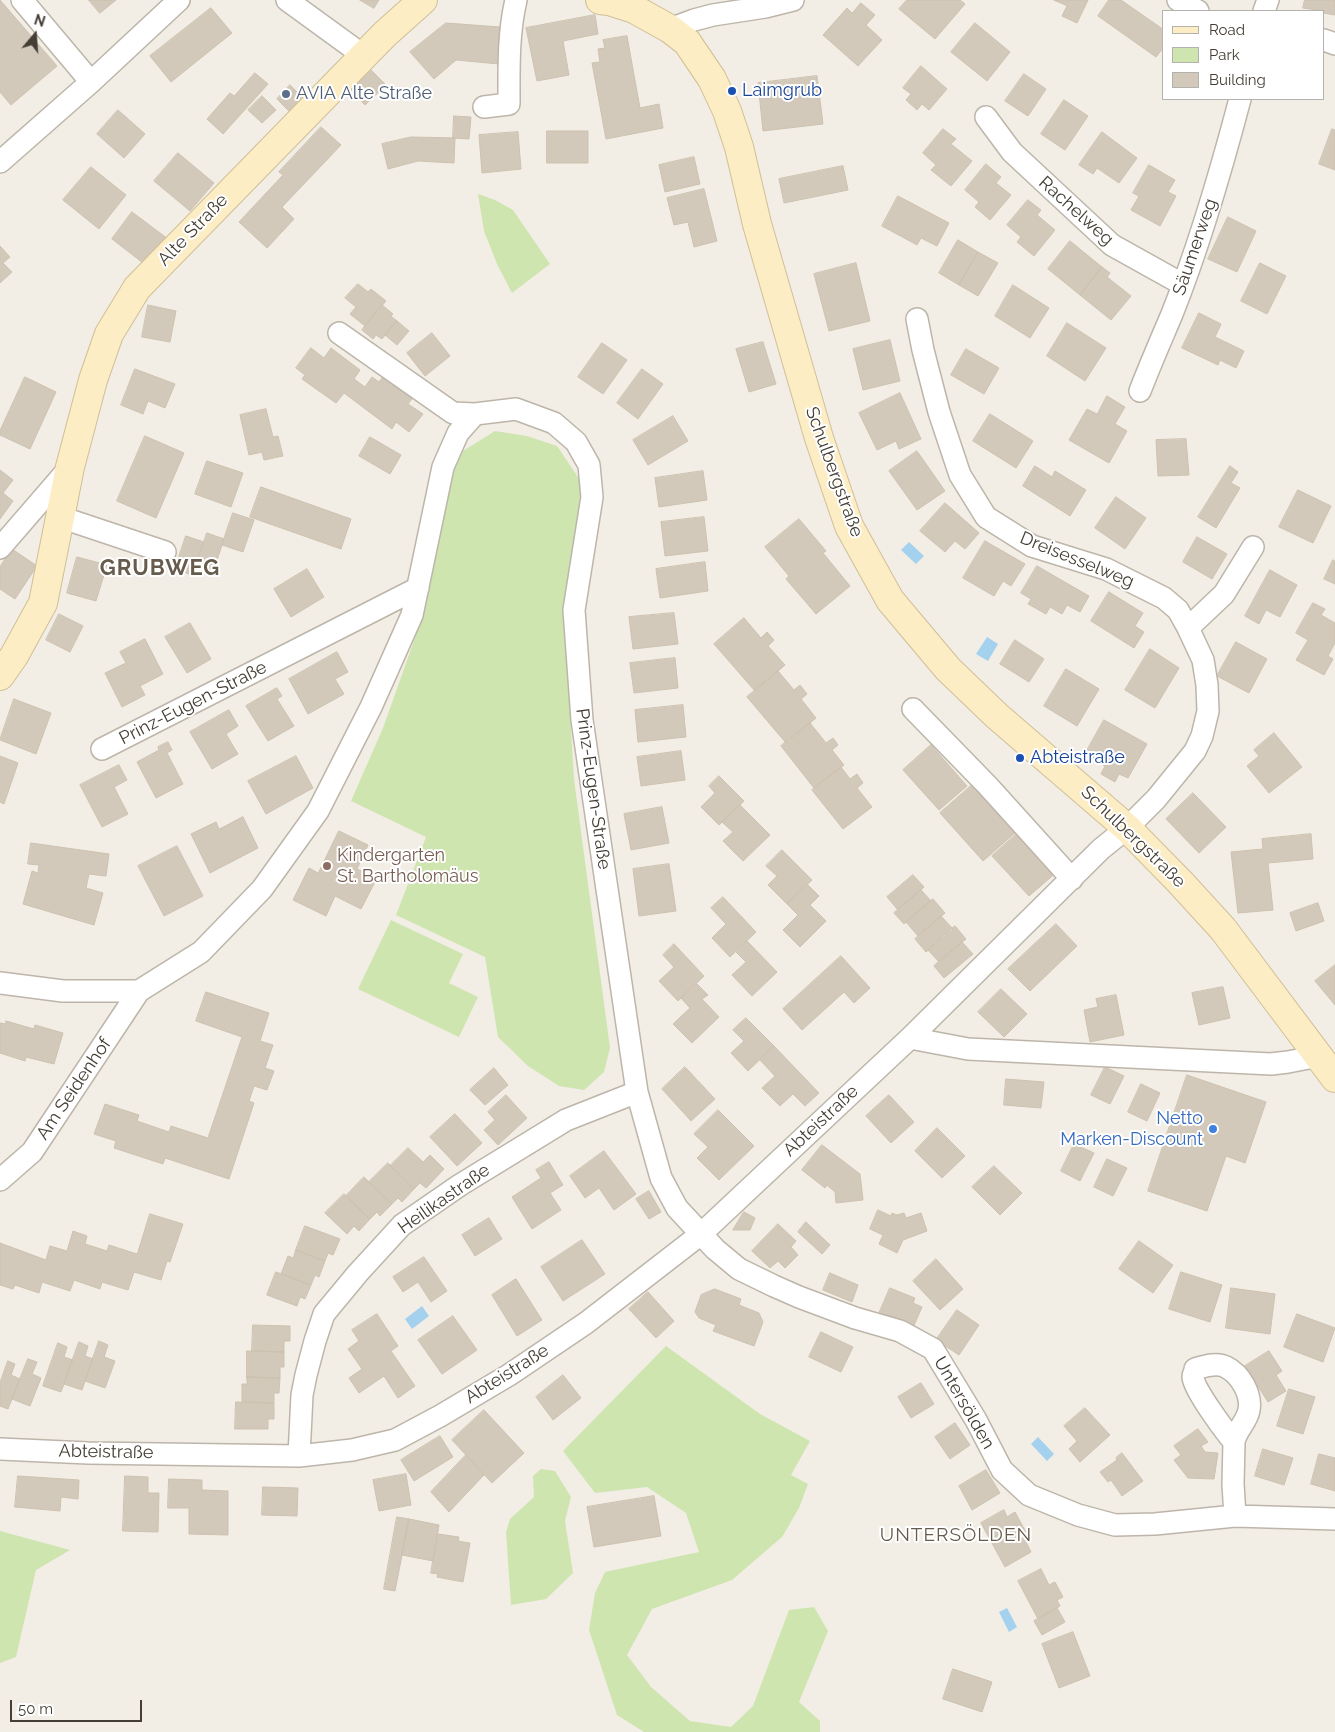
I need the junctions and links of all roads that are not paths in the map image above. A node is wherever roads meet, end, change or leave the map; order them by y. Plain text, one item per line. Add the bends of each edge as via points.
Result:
1 (22, 0) edge
2 (179, 0) edge
3 (287, 0) edge
4 (423, 0) edge
5 (516, 0) edge
6 (600, 0) edge
7 (793, 0) edge
8 (1178, 0) edge
9 (1196, 10) edge
10 (670, 29) junction
11 (364, 56) junction
12 (91, 82) junction
13 (1240, 100) edge
14 (484, 108) dead end
15 (986, 117) dead end
16 (0, 162) edge
17 (1182, 284) junction
18 (917, 318) dead end
19 (339, 333) dead end
20 (1140, 392) dead end
21 (475, 414) junction
22 (70, 467) junction
23 (60, 517) junction
24 (1253, 547) dead end
25 (0, 548) edge
26 (165, 552) dead end
27 (418, 588) junction
28 (1188, 628) junction
29 (0, 676) edge
30 (913, 709) dead end
31 (102, 749) dead end
32 (1127, 828) junction
33 (1072, 879) junction
34 (0, 983) edge
35 (139, 991) junction
36 (910, 1038) junction
37 (1327, 1067) edge
38 (637, 1092) junction
39 (0, 1180) edge
40 (701, 1234) junction
41 (1234, 1442) dead end
42 (0, 1449) edge
43 (299, 1456) junction
44 (1235, 1516) junction
45 (1335, 1519) edge

1 - 12 street
2 - 12 street
3 - 11 street
4 - 11 street, Alte Straße
5 - 14 street via 509,54 509,104
6 - 10 street, Schulbergstraße via 634,9
7 - 10 street via 713,15
8 - 9 street
10 - 32 street, Schulbergstraße via 687,42 712,79 727,111 819,438 849,526 890,600 948,669 997,716
11 - 22 street, Alte Straße via 137,288 108,334
12 - 16 street
13 - 17 street, Säumerweg via 1225,156
15 - 17 street, Rachelweg via 1012,152 1112,245
17 - 20 street, Säumerweg
18 - 28 street, Dreisesselweg via 939,412 960,475 986,517 1032,546 1106,569 1164,598 1178,610
19 - 21 street, Prinz-Eugen-Straße via 453,413
21 - 27 street via 458,434 443,466
21 - 38 street, Prinz-Eugen-Straße via 516,408 554,422 576,442 589,465 592,497 574,610 582,720
22 - 23 street, Alte Straße
22 - 25 street
23 - 26 street
23 - 29 street, Alte Straße via 43,603
24 - 28 street via 1224,594
27 - 31 street, Prinz-Eugen-Straße
27 - 35 street via 412,615 375,698 318,811 262,889 201,952
28 - 32 street, Dreisesselweg via 1203,660 1208,685 1208,711 1202,736 1195,751 1156,799
30 - 33 street
32 - 33 street, Abteistraße
32 - 37 street, Schulbergstraße via 1223,929
33 - 36 street, Abteistraße
34 - 35 street via 63,991
35 - 39 street, Am Seidenhof via 32,1152
36 - 37 street via 968,1049 1271,1064 1288,1062
36 - 40 street, Abteistraße
38 - 40 street, Prinz-Eugen-Straße via 661,1178 677,1208
38 - 43 street, Heilikastraße via 566,1120 402,1225 324,1314 302,1395
40 - 43 street, Abteistraße via 586,1322 509,1375 440,1416 394,1440 352,1450
40 - 44 street, Untersölden via 739,1269 855,1318 900,1331 933,1349 1002,1470 1029,1495 1078,1515 1114,1525
41 - 44 street
42 - 43 street, Abteistraße
44 - 45 street, Untersölden

